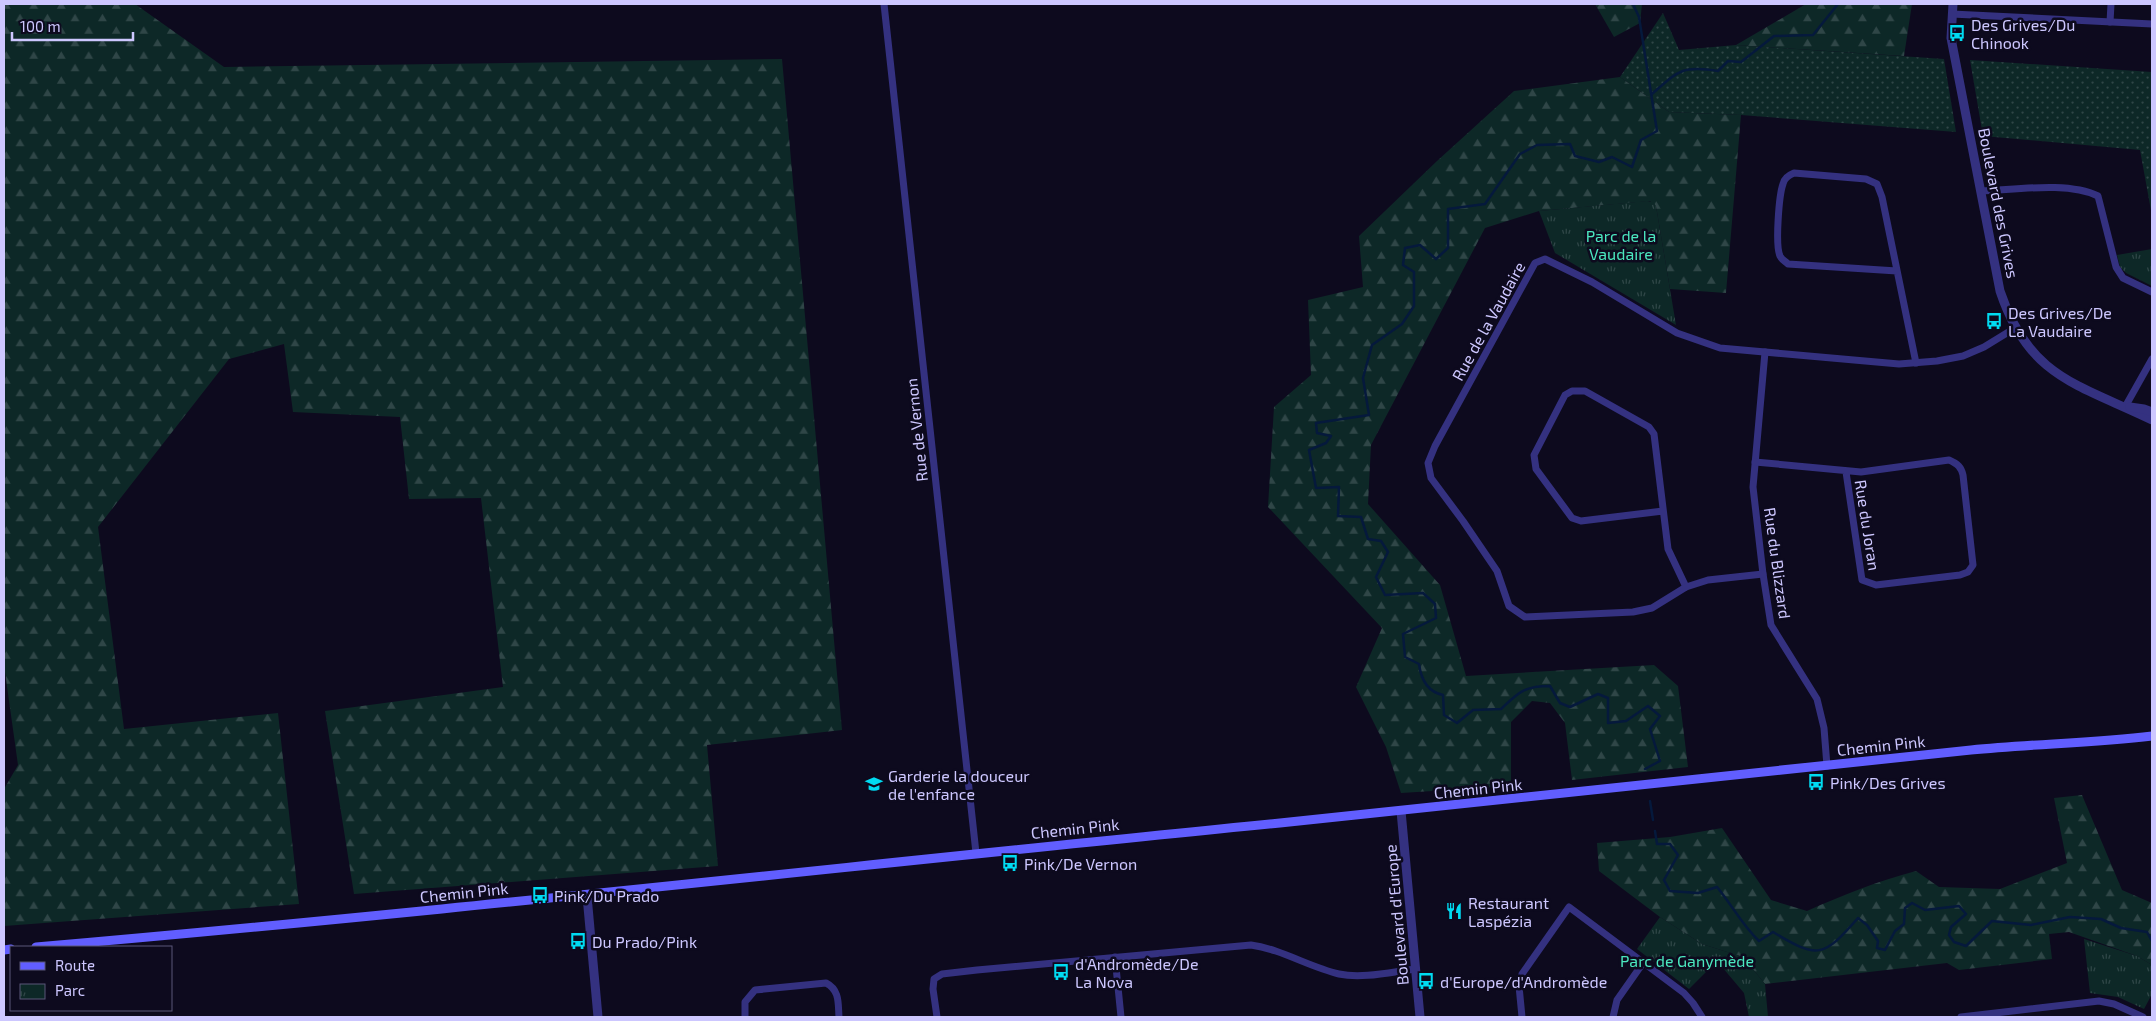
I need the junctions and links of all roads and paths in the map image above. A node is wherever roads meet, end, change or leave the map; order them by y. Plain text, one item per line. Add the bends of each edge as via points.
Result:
1 (884, 4) edge
2 (1954, 4) edge
3 (2111, 4) edge
4 (1952, 14) junction
5 (2110, 22) junction
6 (2152, 24) edge
7 (1981, 192) junction
8 (1897, 271) junction
9 (2152, 292) edge
10 (2015, 328) junction
11 (1765, 352) junction
12 (2152, 359) edge
13 (1916, 363) junction
14 (2125, 407) junction
15 (2152, 412) edge
16 (2152, 420) edge
17 (1755, 462) junction
18 (1846, 472) junction
19 (1663, 511) junction
20 (1763, 574) junction
21 (1686, 587) junction
22 (2152, 736) edge
23 (2118, 740) junction
24 (2152, 742) edge
25 (1827, 766) junction
26 (1401, 811) junction
27 (976, 853) junction
28 (587, 896) junction
29 (47, 946) edge
30 (1116, 957) junction
31 (1643, 963) junction
32 (1415, 969) junction
33 (2002, 1015) edge
34 (598, 1017) edge
35 (745, 1017) edge
36 (839, 1017) edge
37 (937, 1017) edge
38 (1121, 1017) edge
39 (1420, 1017) edge
40 (1522, 1017) edge
41 (1613, 1017) edge
42 (1702, 1017) edge
43 (1961, 1017) edge
44 (2143, 1017) edge

1 - 27 street, Rue de Vernon
2 - 4 street, Boulevard des Grives
3 - 5 street
4 - 5 street
4 - 7 street, Boulevard des Grives via 1951,38
5 - 6 street
7 - 9 street via 2037,187 2088,191 2098,196 2116,267 2123,278
7 - 10 street, Boulevard des Grives via 2000,291
8 - 8 street via 1788,264 1778,249 1783,182 1794,173 1866,179 1876,184 1882,197
8 - 13 street
10 - 13 street, Rue de la Vaudaire via 1972,353
10 - 14 street, Boulevard des Grives via 2030,350 2052,370
11 - 13 street, Rue de la Vaudaire
11 - 17 street, Rue du Blizzard
11 - 21 street, Rue de la Vaudaire via 1720,348 1677,333 1592,282 1544,259 1536,263 1522,286 1428,463 1431,478 1496,571 1510,606 1525,617 1633,612 1652,608
12 - 14 street
14 - 15 street, Boulevard des Grives
14 - 16 street, Boulevard des Grives
17 - 18 street, Rue du Joran
17 - 20 street, Rue du Blizzard via 1753,487
18 - 18 street, Rue du Joran via 1949,460 1956,463 1963,475 1973,565 1968,572 1876,586 1862,580
19 - 19 street via 1654,434 1649,427 1585,391 1572,391 1565,395 1534,454 1536,469 1572,518 1581,521
19 - 21 street via 1668,549
20 - 21 street, Rue de la Vaudaire via 1708,580
20 - 25 street, Rue du Blizzard via 1771,625 1817,699 1824,728
22 - 23 main road, Chemin Pink
23 - 24 main road, Chemin Pink
23 - 25 main road, Chemin Pink via 2012,746
25 - 26 main road, Chemin Pink
26 - 27 main road, Chemin Pink
26 - 32 street, Boulevard d'Europe
27 - 28 main road, Chemin Pink
28 - 29 main road, Chemin Pink
28 - 34 street
30 - 32 street via 1251,945 1341,974
30 - 37 street via 942,974 934,979
30 - 38 street
31 - 40 street via 1570,907 1522,974
31 - 41 street via 1617,1000
31 - 42 street via 1684,994
32 - 39 street, Boulevard d'Europe
33 - 43 street
33 - 44 street via 2099,1001
35 - 36 street via 745,1002 755,990 826,984 832,986 837,994

